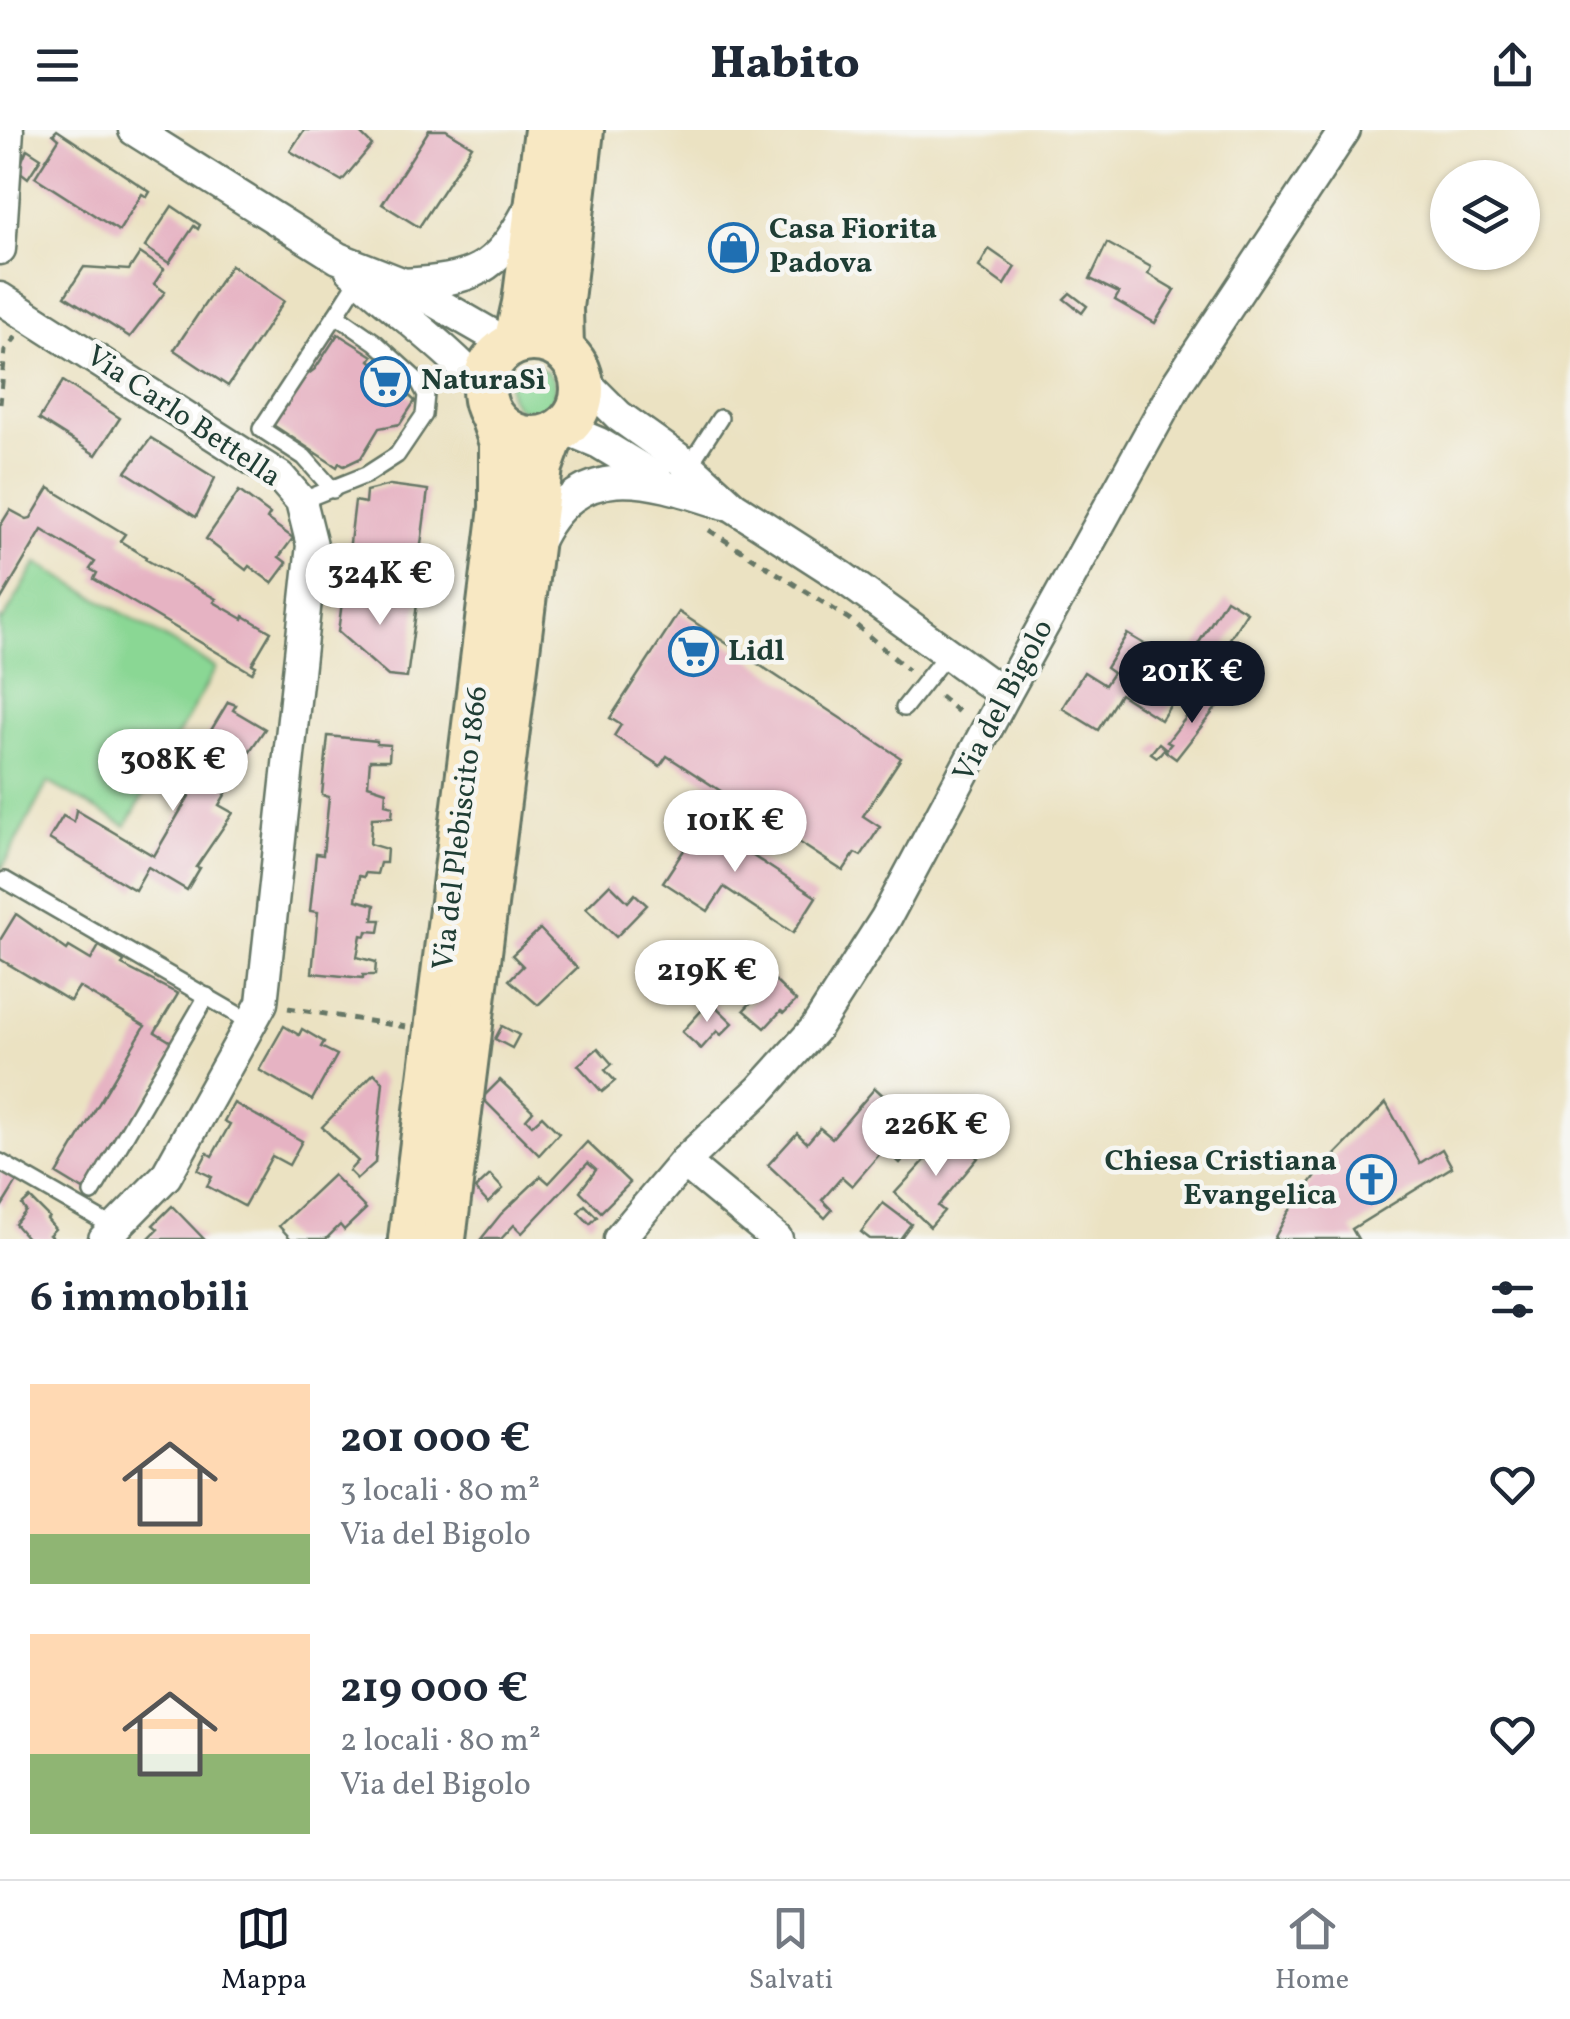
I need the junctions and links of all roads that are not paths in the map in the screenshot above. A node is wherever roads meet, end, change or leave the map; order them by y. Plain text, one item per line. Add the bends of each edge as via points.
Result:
1 (8, 130) edge
2 (546, 130) edge
3 (582, 130) edge
4 (1345, 130) edge
5 (138, 131) edge
6 (538, 194) junction
7 (0, 249) edge
8 (355, 268) junction
9 (404, 284) junction
10 (0, 298) edge
11 (336, 315) junction
12 (512, 344) junction
13 (571, 364) junction
14 (488, 403) junction
15 (720, 418) dead end
16 (558, 431) junction
17 (680, 476) junction
18 (332, 490) junction
19 (300, 501) junction
20 (530, 556) junction
21 (946, 655) junction
22 (1005, 695) junction
23 (904, 708) dead end
24 (5, 880) dead end
25 (208, 996) junction
26 (257, 1013) junction
27 (0, 1162) edge
28 (684, 1162) junction
29 (92, 1193) dead end
30 (109, 1233) edge
31 (410, 1239) edge
32 (444, 1239) edge
33 (619, 1239) edge
34 (777, 1239) edge

1 - 7 street
2 - 6 main road
3 - 13 main road via 560,308
4 - 22 street, Via del Bigolo via 1178,384
5 - 8 street
6 - 9 street via 512,240 487,266 452,280
6 - 12 main road
8 - 9 street
8 - 11 lane
8 - 14 street via 452,354
9 - 12 street
10 - 19 street, Via Carlo Bettella via 280,477
11 - 18 lane via 262,429 304,457
11 - 18 lane via 375,342 426,395 424,415 397,455
12 - 13 main road via 547,342
12 - 14 main road via 491,364
13 - 16 main road via 582,389 577,410
13 - 17 street
14 - 16 main road via 504,429 520,436
14 - 31 main road, Via del Plebiscito 1866 via 502,444 501,508
15 - 17 lane
16 - 17 street
16 - 20 main road, Via del Plebiscito 1866 via 540,467
17 - 20 street via 587,488 561,507
17 - 21 street via 841,576
18 - 19 lane
19 - 26 street, Via Carlo Bettella via 312,545
20 - 32 main road, Via del Plebiscito 1866
21 - 22 street
21 - 23 lane
22 - 28 street, Via del Bigolo via 886,918 816,1029
24 - 25 lane
25 - 26 lane
25 - 29 lane
26 - 30 street, Via Carlo Bettella via 166,1176
27 - 30 lane
28 - 33 street, Via del Bigolo
28 - 34 street

